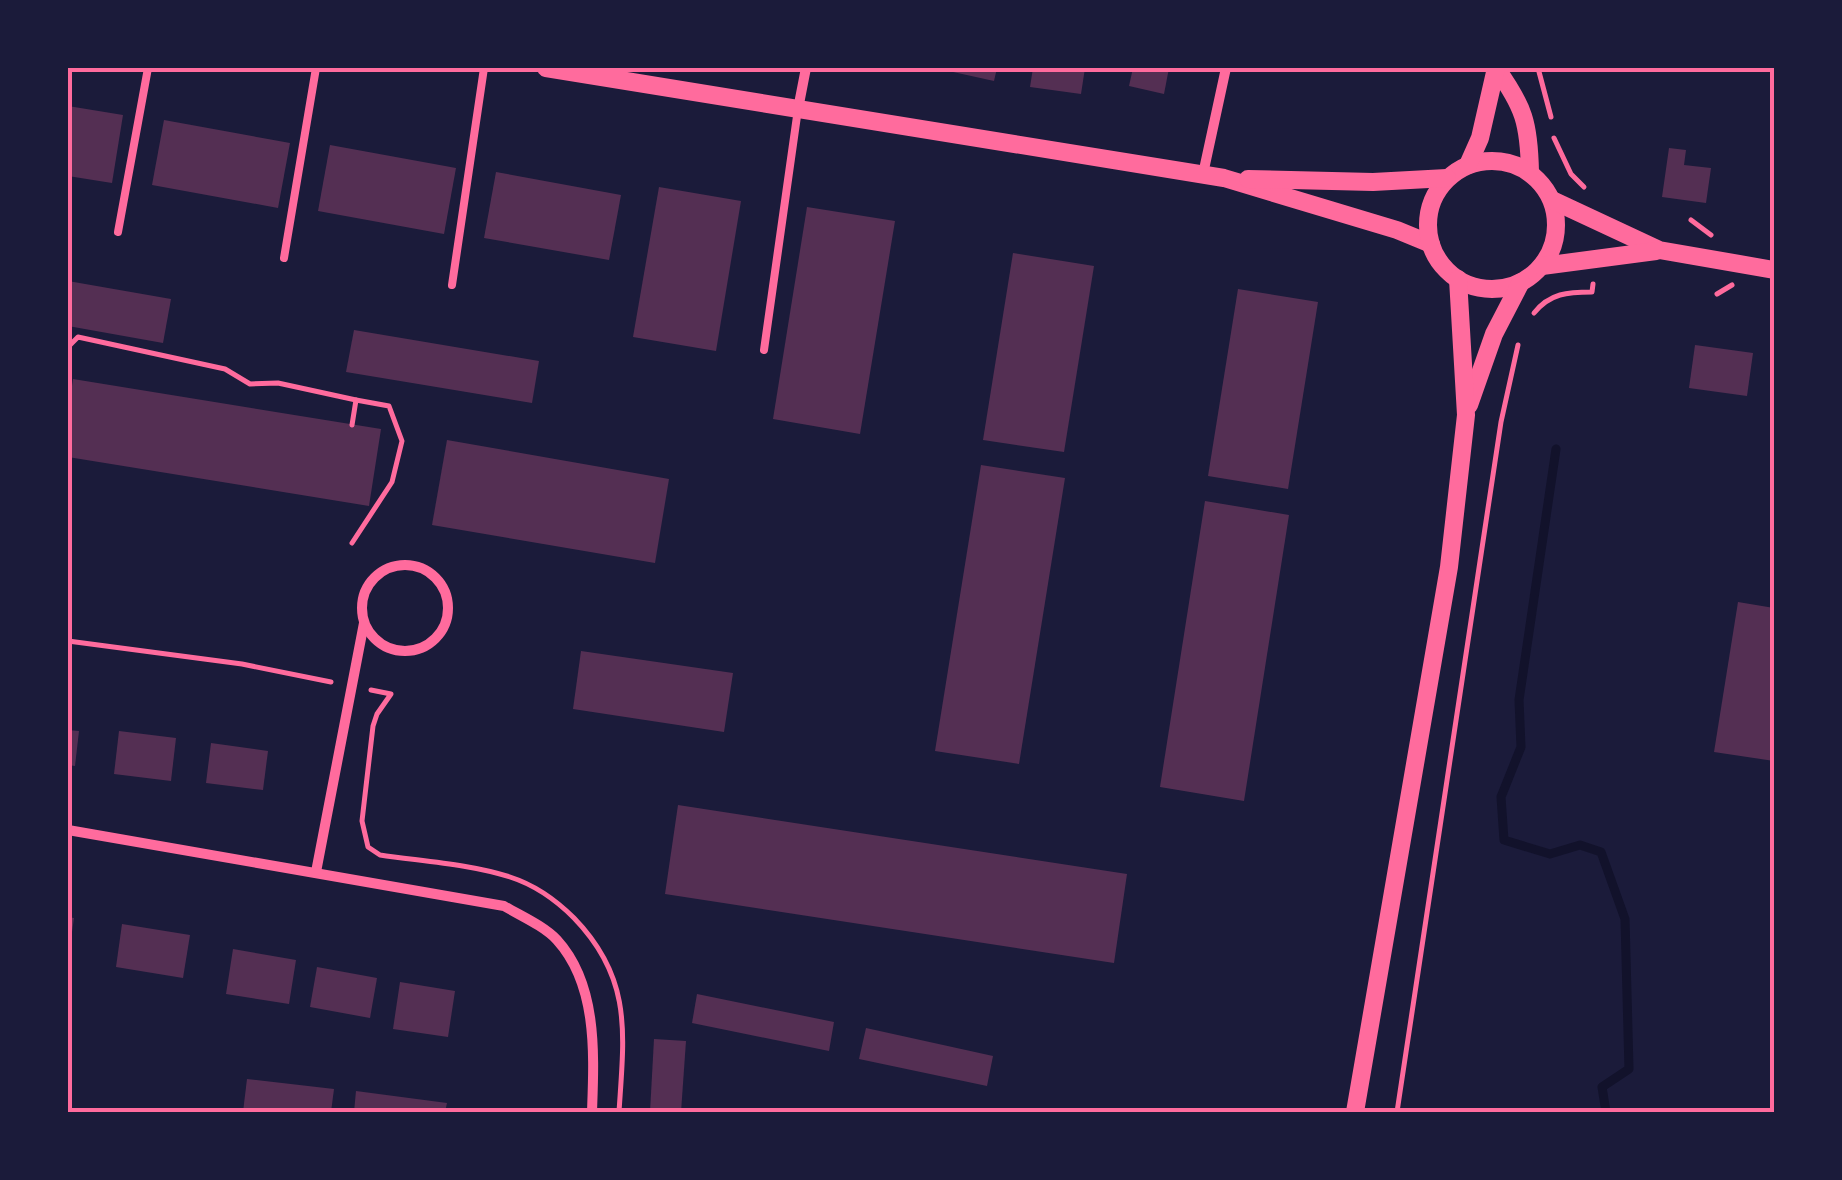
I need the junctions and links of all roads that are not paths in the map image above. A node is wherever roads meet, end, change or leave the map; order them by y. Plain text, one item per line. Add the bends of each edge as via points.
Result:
1 (148, 68) edge
2 (316, 68) edge
3 (484, 68) edge
4 (546, 68) edge
5 (806, 68) edge
6 (1226, 68) edge
7 (1496, 68) edge
8 (798, 108) junction
9 (1468, 165) junction
10 (1530, 172) junction
11 (1203, 174) junction
12 (1224, 178) junction
13 (1447, 178) junction
14 (1552, 200) junction
15 (118, 232) dead end
16 (1431, 244) junction
17 (1659, 250) junction
18 (284, 258) dead end
19 (1542, 266) junction
20 (1774, 270) edge
21 (1458, 279) junction
22 (1521, 282) junction
23 (452, 285) dead end
24 (764, 350) dead end
25 (1466, 415) junction
26 (364, 622) junction
27 (68, 830) edge
28 (316, 872) junction
29 (592, 1112) edge
30 (1355, 1112) edge

1 - 15 lane
2 - 18 lane
3 - 23 lane
4 - 8 street
5 - 8 street
6 - 11 street
7 - 9 street
7 - 10 street via 1519,99
8 - 11 street
8 - 24 lane
9 - 10 street via 1510,163
9 - 13 street
10 - 14 street
11 - 12 street
12 - 13 street
12 - 16 street
13 - 16 street via 1430,209
14 - 17 street
14 - 19 street via 1556,235
16 - 21 street
17 - 19 street
17 - 20 street
19 - 22 street
21 - 22 street via 1478,288
21 - 25 street
22 - 25 street via 1494,334
25 - 30 street via 1449,567
26 - 26 street via 364,592 384,570 398,565 427,571 445,592 447,619 420,648 393,650
26 - 28 street
27 - 28 street
28 - 29 street via 504,906 556,939 585,982

